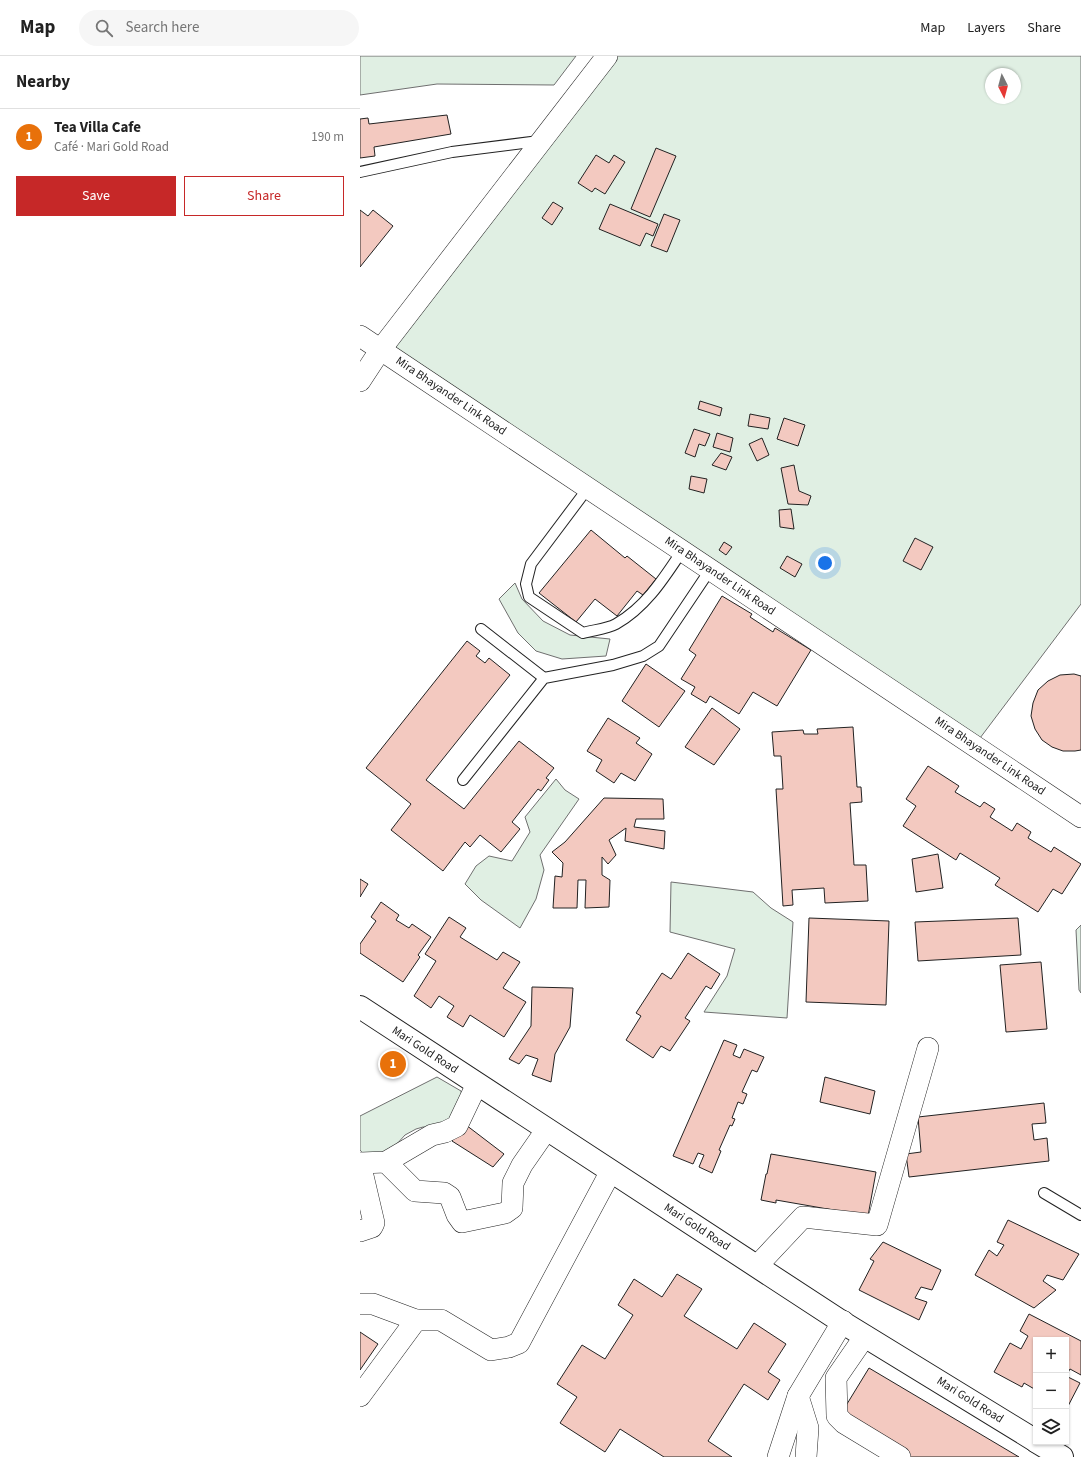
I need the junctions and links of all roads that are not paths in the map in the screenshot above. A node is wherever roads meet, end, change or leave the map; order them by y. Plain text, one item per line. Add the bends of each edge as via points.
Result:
1 (607, 56) edge
2 (541, 141) junction
3 (360, 172) edge
4 (360, 336) edge
5 (381, 349) junction
6 (360, 381) edge
7 (588, 488) junction
8 (682, 551) junction
9 (710, 570) junction
10 (481, 629) dead end
11 (544, 678) junction
12 (463, 780) dead end
13 (1081, 817) edge
14 (360, 1007) edge
15 (928, 1048) dead end
16 (477, 1084) junction
17 (547, 1129) junction
18 (386, 1162) junction
19 (360, 1163) edge
20 (612, 1171) junction
21 (1044, 1193) dead end
22 (1081, 1215) edge
23 (360, 1231) edge
24 (757, 1266) junction
25 (360, 1304) edge
26 (416, 1320) junction
27 (844, 1321) junction
28 (864, 1336) junction
29 (360, 1396) edge
30 (798, 1396) junction
31 (1033, 1440) edge
32 (1042, 1445) edge
33 (778, 1457) edge
34 (806, 1457) edge
35 (900, 1457) edge
36 (1062, 1457) edge

1 - 2 street
2 - 3 lane via 452,152
2 - 5 street
4 - 5 street, Mira Bhayander Link Road
5 - 6 street
5 - 7 street, Mira Bhayander Link Road
7 - 8 street, Mira Bhayander Link Road
7 - 8 lane via 531,564 526,584 529,597 583,633 615,625 653,593
8 - 9 street, Mira Bhayander Link Road
9 - 11 lane via 659,646 643,656 613,665
9 - 13 street, Mira Bhayander Link Road
10 - 11 lane
11 - 12 lane
14 - 16 street, Mari Gold Road
15 - 24 street via 877,1225 803,1217
16 - 17 street, Mari Gold Road
16 - 18 street via 457,1126 432,1136
17 - 18 street via 513,1183 512,1208 505,1213 462,1222 450,1197 444,1193 415,1191
17 - 20 street, Mari Gold Road
18 - 19 street
19 - 23 street via 374,1223 372,1227
20 - 24 street, Mari Gold Road
20 - 26 street via 519,1343 508,1348 491,1350 441,1320
21 - 22 lane
24 - 27 street, Mari Gold Road
25 - 26 street via 373,1304
26 - 29 street
27 - 28 street, Mari Gold Road
27 - 30 street
28 - 31 street, Mari Gold Road
28 - 35 street via 836,1378 837,1416 844,1423
30 - 33 street
30 - 34 street via 808,1428
32 - 36 street, Mari Gold Road

